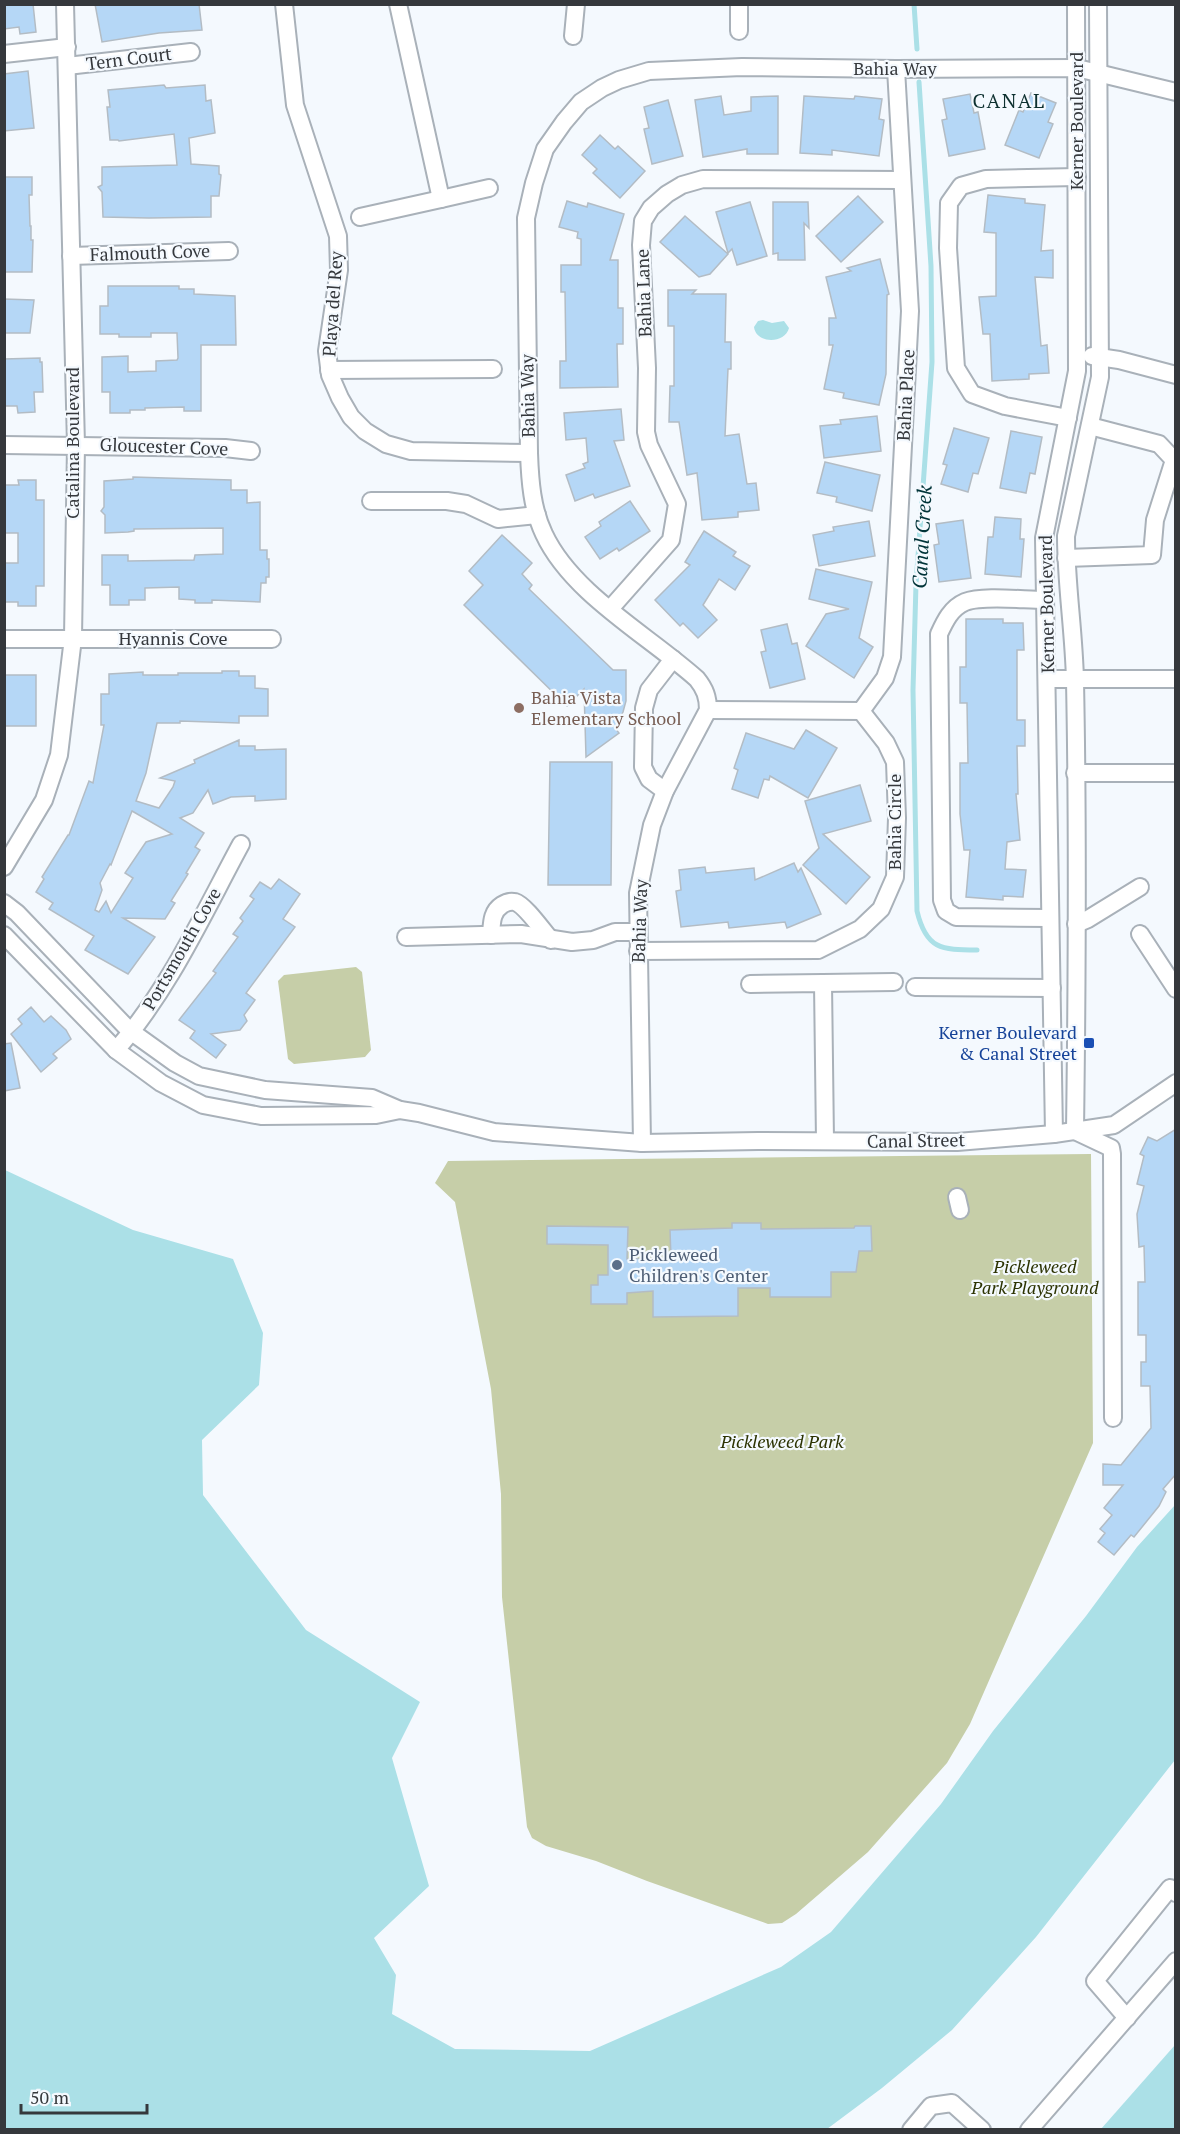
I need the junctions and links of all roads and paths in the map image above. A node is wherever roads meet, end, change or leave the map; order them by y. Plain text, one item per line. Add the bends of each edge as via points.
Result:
1 (65, 4) edge
2 (284, 4) edge
3 (398, 4) edge
4 (576, 4) edge
5 (739, 4) edge
6 (1076, 4) edge
7 (1098, 4) edge
8 (739, 31) dead end
9 (573, 36) dead end
10 (67, 47) junction
11 (191, 52) dead end
12 (4, 54) edge
13 (67, 66) junction
14 (1077, 68) junction
15 (896, 69) junction
16 (1099, 72) junction
17 (1176, 92) edge
18 (1077, 177) junction
19 (901, 180) junction
20 (489, 188) dead end
21 (441, 199) junction
22 (360, 218) dead end
23 (228, 251) dead end
24 (71, 256) junction
25 (1077, 352) junction
26 (1100, 358) junction
27 (493, 369) dead end
28 (329, 370) junction
29 (1176, 375) edge
30 (1068, 418) junction
31 (1090, 426) junction
32 (4, 445) edge
33 (76, 445) junction
34 (252, 451) dead end
35 (529, 453) junction
36 (371, 501) dead end
37 (537, 515) junction
38 (1066, 558) junction
39 (1044, 600) junction
40 (610, 609) junction
41 (73, 638) junction
42 (4, 639) edge
43 (272, 639) dead end
44 (673, 659) junction
45 (1047, 679) junction
46 (1075, 679) junction
47 (1176, 679) edge
48 (708, 710) junction
49 (861, 711) junction
50 (1075, 773) junction
51 (1176, 773) edge
52 (665, 791) junction
53 (241, 844) dead end
54 (4, 867) edge
55 (1140, 887) dead end
56 (4, 903) edge
57 (1049, 918) junction
58 (1076, 924) junction
59 (638, 932) junction
60 (1140, 934) dead end
61 (4, 935) edge
62 (491, 935) junction
63 (406, 937) dead end
64 (551, 940) junction
65 (638, 951) junction
66 (894, 982) dead end
67 (823, 983) junction
68 (750, 984) dead end
69 (915, 987) dead end
70 (1052, 988) junction
71 (1176, 989) edge
72 (132, 1032) junction
73 (116, 1050) junction
74 (1176, 1083) edge
75 (400, 1110) junction
76 (1075, 1131) junction
77 (1054, 1134) junction
78 (825, 1142) junction
79 (642, 1143) junction
80 (1113, 1418) dead end
81 (1176, 1893) edge
82 (1176, 1961) edge
83 (1127, 2018) junction
84 (982, 2129) edge
85 (911, 2130) edge
86 (1029, 2130) edge

1 - 10 street, Catalina Boulevard
2 - 28 street, Playa del Rey via 295,105 338,236 339,270 327,351
3 - 21 street
4 - 9 street
5 - 8 street
6 - 14 street, Kerner Boulevard
7 - 16 street, Kerner Boulevard
10 - 12 street
10 - 13 street, Catalina Boulevard
11 - 13 street, Tern Court
13 - 24 street, Catalina Boulevard
14 - 15 street, Bahia Way
14 - 16 street, Bahia Way
14 - 18 street, Kerner Boulevard
15 - 19 street, Bahia Place
15 - 35 street, Bahia Way via 742,67 649,71 619,80 581,102 545,148 526,218
16 - 17 street, Bahia Way
16 - 26 street, Kerner Boulevard
18 - 25 street, Kerner Boulevard
18 - 30 street via 986,179 960,186 949,203 956,368 972,394 1005,406
19 - 40 street, Bahia Lane via 703,179 682,185 651,208 643,221 642,245 646,432 677,504 671,540
19 - 49 street, Bahia Place via 910,311 892,657 885,678
20 - 21 street
21 - 22 street
23 - 24 street, Falmouth Cove
24 - 33 street, Catalina Boulevard
25 - 26 street
25 - 30 street, Kerner Boulevard
26 - 29 street
26 - 31 street, Kerner Boulevard
27 - 28 street
28 - 35 street, Playa del Rey via 351,417 386,444 411,451
30 - 39 street, Kerner Boulevard via 1044,538
31 - 38 street, Kerner Boulevard via 1066,536
31 - 38 street via 1159,444 1174,460 1155,520 1152,555
32 - 33 street, Gloucester Cove
33 - 34 street, Gloucester Cove
33 - 41 street, Catalina Boulevard
35 - 37 street, Bahia Way via 530,485
36 - 37 street via 447,501 466,504 498,519
37 - 40 street, Bahia Way via 548,542 567,570
38 - 46 street, Kerner Boulevard
39 - 45 street, Kerner Boulevard
39 - 57 street via 964,602 946,619 939,634 940,797 945,911 956,916
40 - 44 street, Bahia Way
41 - 42 street, Hyannis Cove
41 - 43 street, Hyannis Cove
41 - 54 street, Catalina Boulevard via 59,755 44,800
44 - 48 street, Bahia Way via 704,687
44 - 52 street via 649,690 644,708 643,766 649,778
45 - 46 street
45 - 57 street, Kerner Boulevard
46 - 47 street
46 - 50 street, Kerner Boulevard
48 - 49 street
48 - 52 street, Bahia Way
49 - 65 street, Bahia Circle via 886,743 895,762 895,877 881,909 860,929 818,950
50 - 51 street
50 - 58 street, Kerner Boulevard
52 - 59 street, Bahia Way via 646,850 638,893
53 - 72 street, Portsmouth Cove via 168,980
55 - 58 street
56 - 72 street
57 - 70 street, Kerner Boulevard
58 - 76 street, Kerner Boulevard
59 - 64 street via 615,932 594,940
59 - 65 street, Bahia Way
60 - 71 street
61 - 73 street
62 - 63 street
62 - 64 street via 521,934
62 - 64 street via 492,919 498,908 514,901
65 - 79 street, Bahia Way
66 - 67 street
67 - 68 street
67 - 78 street
69 - 70 street
70 - 77 street, Kerner Boulevard
72 - 73 street, Portsmouth Cove
72 - 75 street via 199,1076 265,1090 372,1098
73 - 75 street via 161,1083 203,1106 261,1116 376,1115
74 - 76 street, Canal Street via 1114,1125
75 - 79 street, Canal Street via 494,1132
76 - 77 street, Canal Street
76 - 80 street via 1111,1148 1112,1154
77 - 78 street, Canal Street via 957,1142
78 - 79 street, Canal Street
81 - 83 street via 1170,1888 1095,1981
82 - 83 street
83 - 86 street
84 - 85 street via 952,2103 930,2106

